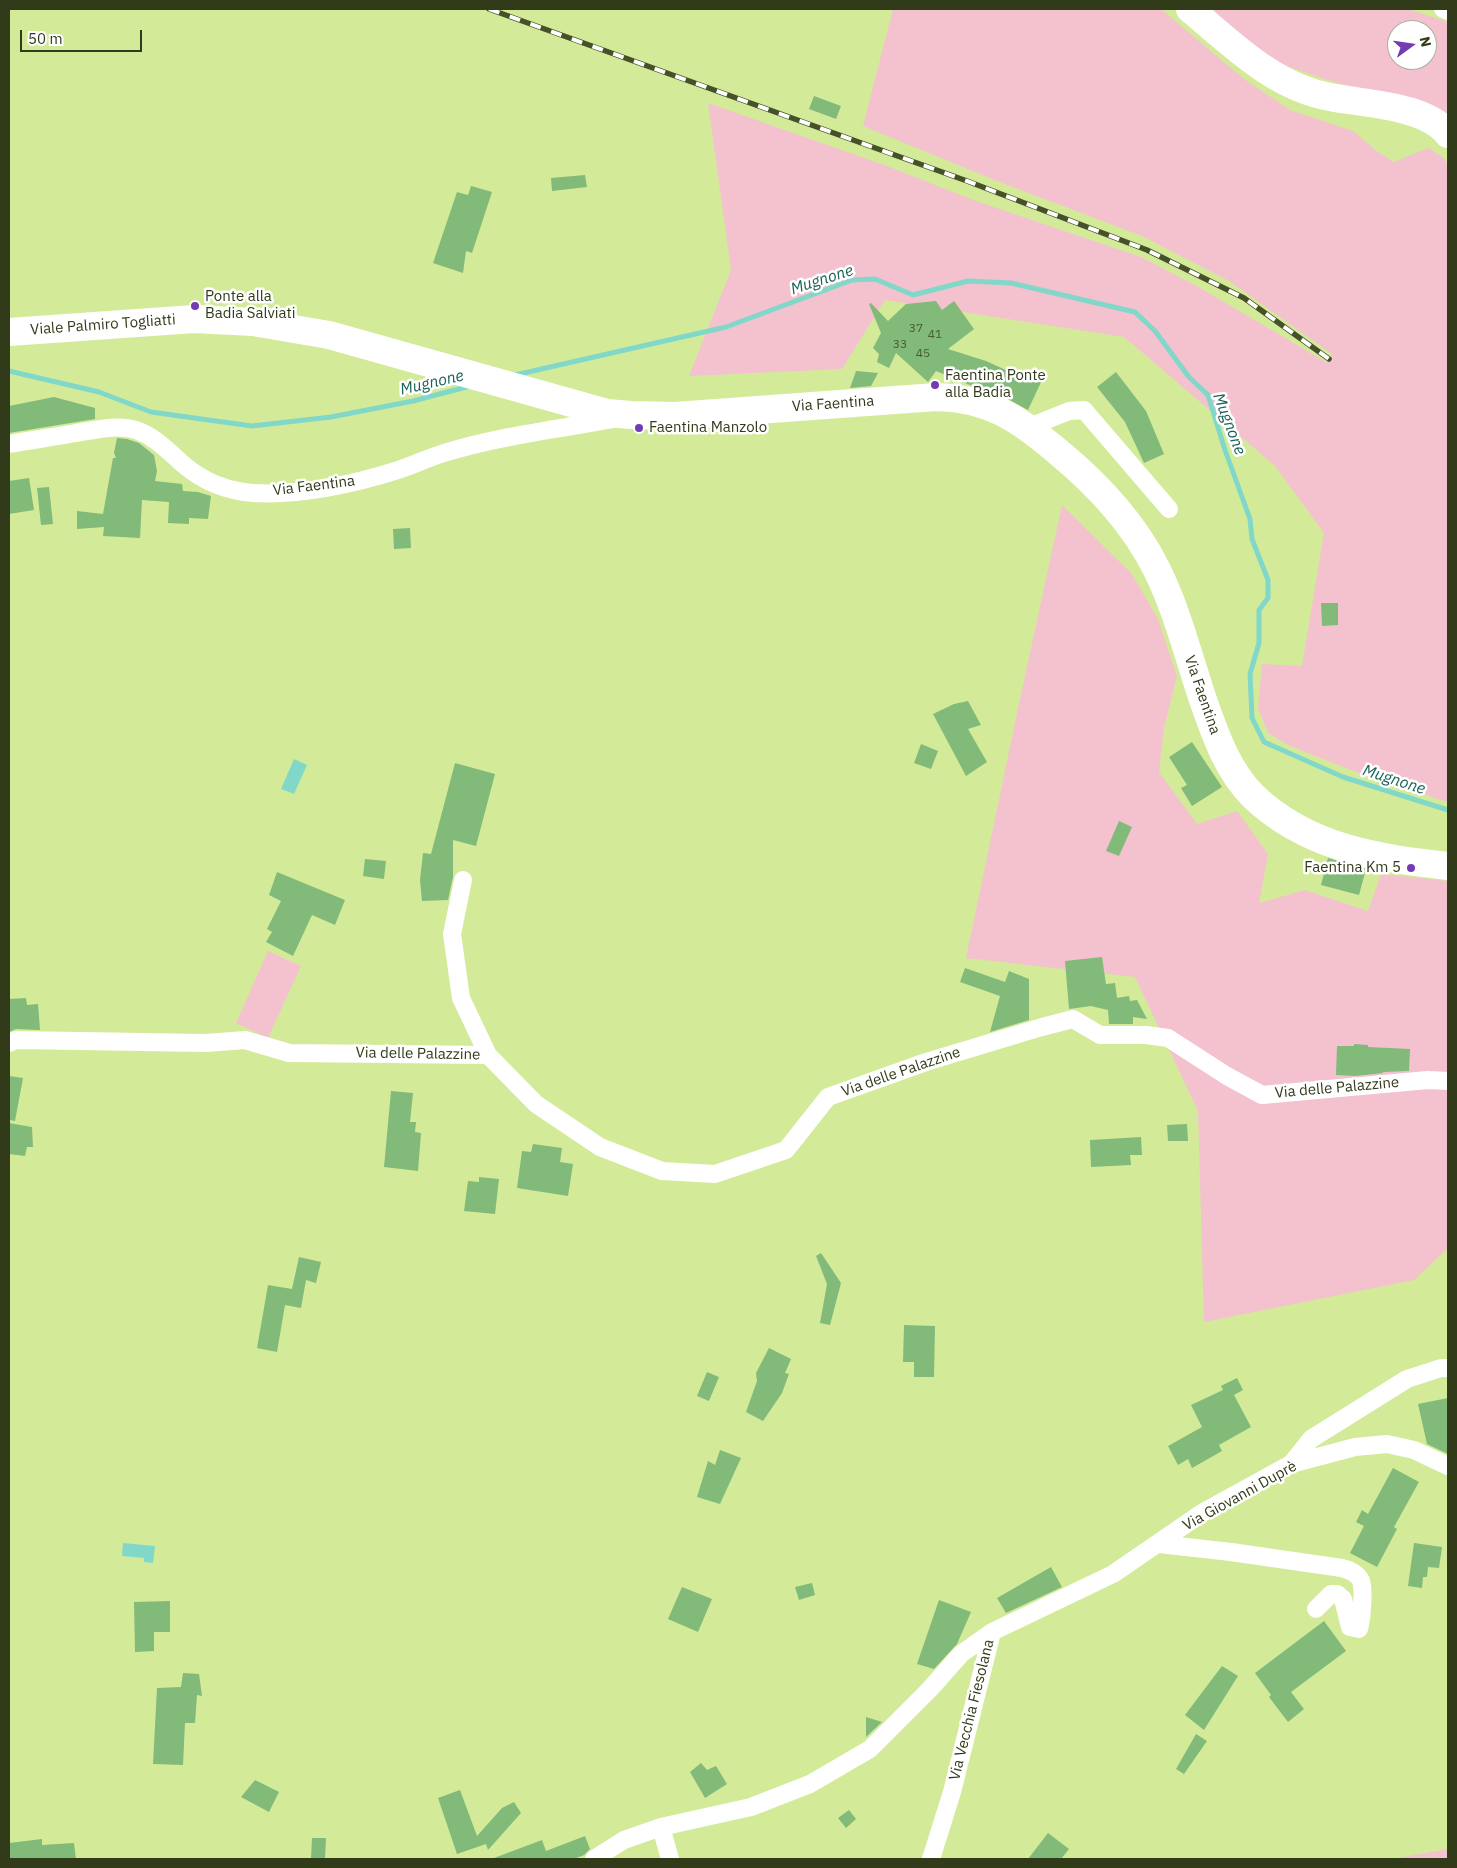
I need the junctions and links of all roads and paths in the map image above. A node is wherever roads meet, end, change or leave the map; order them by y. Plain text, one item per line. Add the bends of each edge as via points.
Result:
1 (1190, 9) edge
2 (1443, 9) edge
3 (1448, 11) edge
4 (1448, 134) edge
5 (9, 332) edge
6 (489, 380) joint
7 (631, 415) junction
8 (1029, 427) junction
9 (9, 444) edge
10 (1169, 510) dead end
11 (1448, 866) edge
12 (463, 880) dead end
13 (9, 1043) edge
14 (488, 1055) junction
15 (1448, 1081) edge
16 (1448, 1368) edge
17 (1291, 1464) junction
18 (1448, 1466) edge
19 (1158, 1544) junction
20 (1316, 1609) dead end
21 (992, 1632) junction
22 (662, 1827) junction
23 (594, 1859) edge
24 (670, 1859) edge
25 (931, 1859) edge

1 - 4 main road via 1259,66 1297,87 1328,97 1416,112
2 - 3 street
5 - 6 main road, Viale Palmiro Togliatti via 194,319 278,325 329,335
6 - 7 main road, Via Faentina via 607,413
7 - 8 main road, Via Faentina via 674,416 949,397 977,402
7 - 9 street, Via Faentina via 444,453 362,480 282,492 253,493 222,487 206,480 165,447 135,430 116,427
8 - 10 street via 1069,411 1084,410
8 - 11 main road, Via Faentina via 1073,464 1117,509 1140,540 1157,569 1220,746 1236,776 1253,796 1276,815 1328,844 1399,860
12 - 14 street via 452,934 461,998
13 - 14 street, Via delle Palazzine via 16,1040 206,1043 245,1040 289,1053
14 - 15 street, Via delle Palazzine via 536,1104 600,1146 662,1171 715,1174 786,1150 828,1097 926,1062 1074,1019 1100,1035 1168,1038 1262,1095
16 - 17 street via 1407,1379 1311,1439
17 - 18 street, Via Giovanni Duprè via 1355,1447 1388,1444 1414,1450
17 - 19 street, Via Giovanni Duprè via 1202,1514
19 - 20 street via 1342,1568 1350,1570 1361,1581 1359,1628 1350,1627 1338,1594 1331,1594
19 - 21 street, Via Giovanni Duprè via 1113,1574
21 - 22 street, Via Vecchia Fiesolana via 961,1654 870,1749 810,1784 751,1807
21 - 25 street, Via Vecchia Fiesolana via 952,1792
22 - 23 street, Via Vecchia Fiesolana via 624,1840
22 - 24 street

